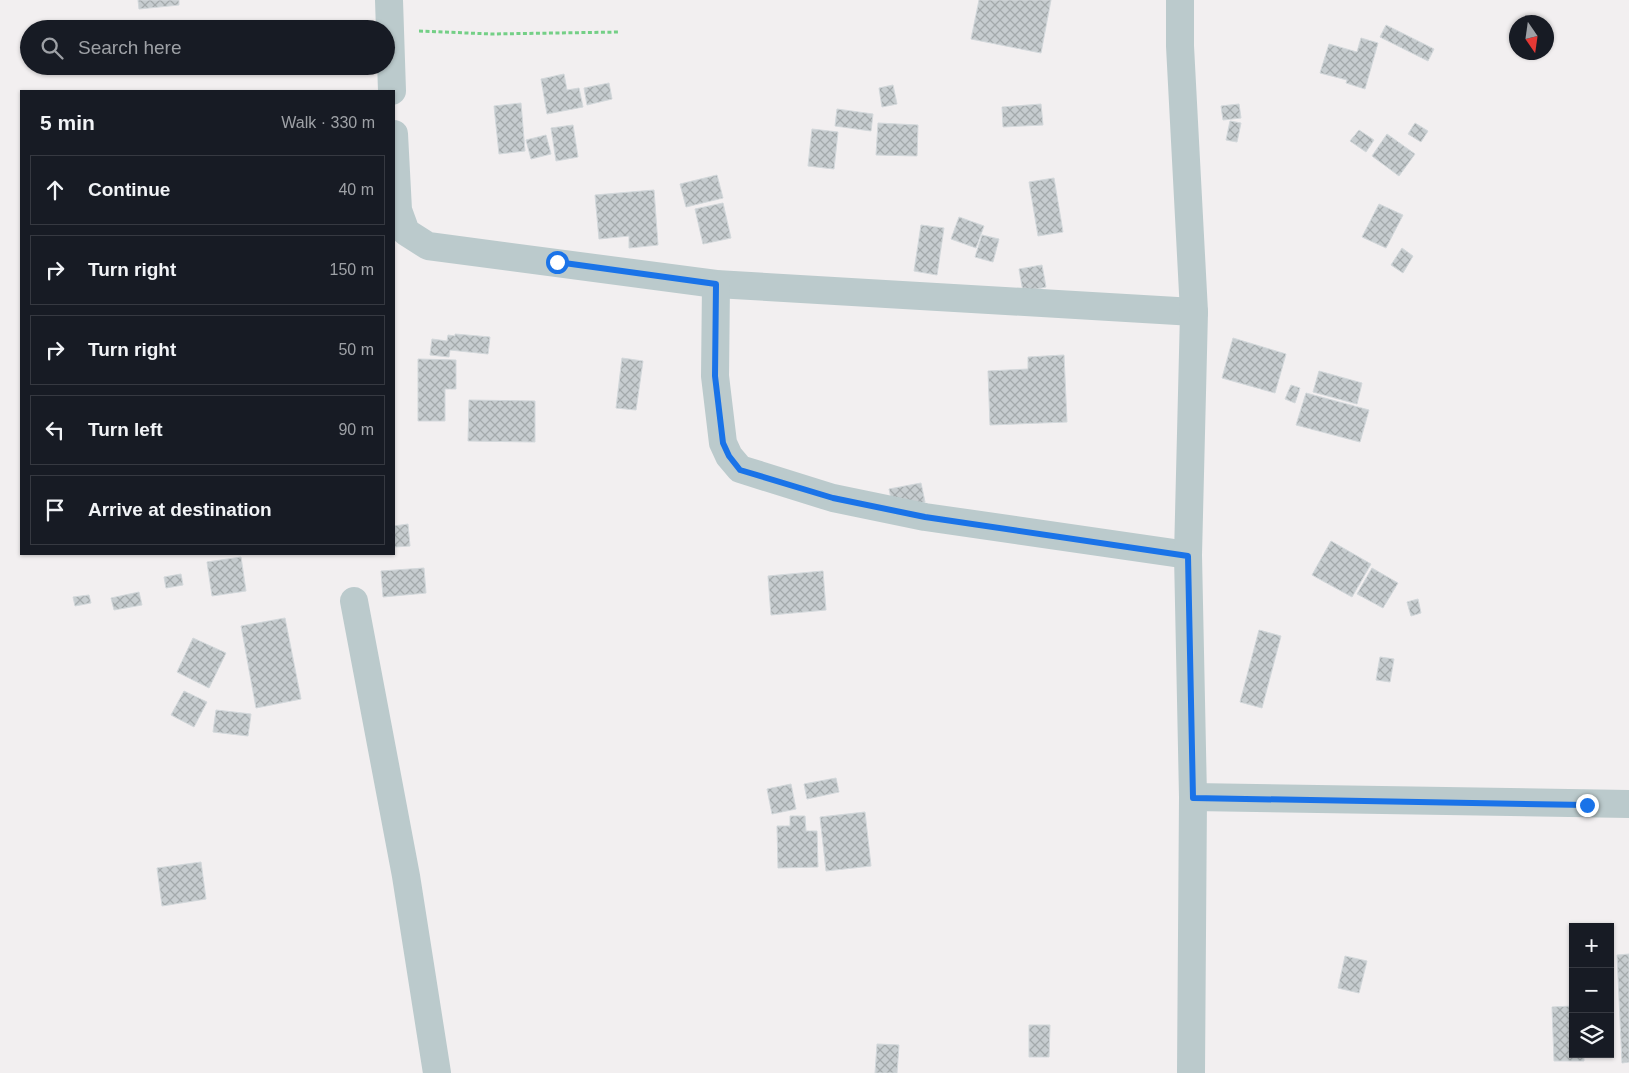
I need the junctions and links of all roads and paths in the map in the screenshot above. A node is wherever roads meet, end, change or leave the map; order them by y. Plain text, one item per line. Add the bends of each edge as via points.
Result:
1 (389, 0) edge
2 (1180, 0) edge
3 (388, 20) edge
4 (395, 30) edge
5 (620, 32) dead end
6 (391, 75) edge
7 (392, 90) edge
8 (395, 153) edge
9 (716, 284) junction
10 (1194, 312) junction
11 (1188, 556) junction
12 (354, 601) dead end
13 (1193, 798) junction
14 (1629, 804) edge
15 (437, 1073) edge
16 (1190, 1073) edge

1 - 3 street
2 - 10 street
4 - 5 path via 491,34
6 - 7 street
8 - 9 street via 398,210 406,232 428,246
9 - 10 street
9 - 11 street via 715,376 723,443 740,470 833,498 925,517
10 - 11 street
11 - 13 street
12 - 15 street via 406,876
13 - 14 street
13 - 16 street

